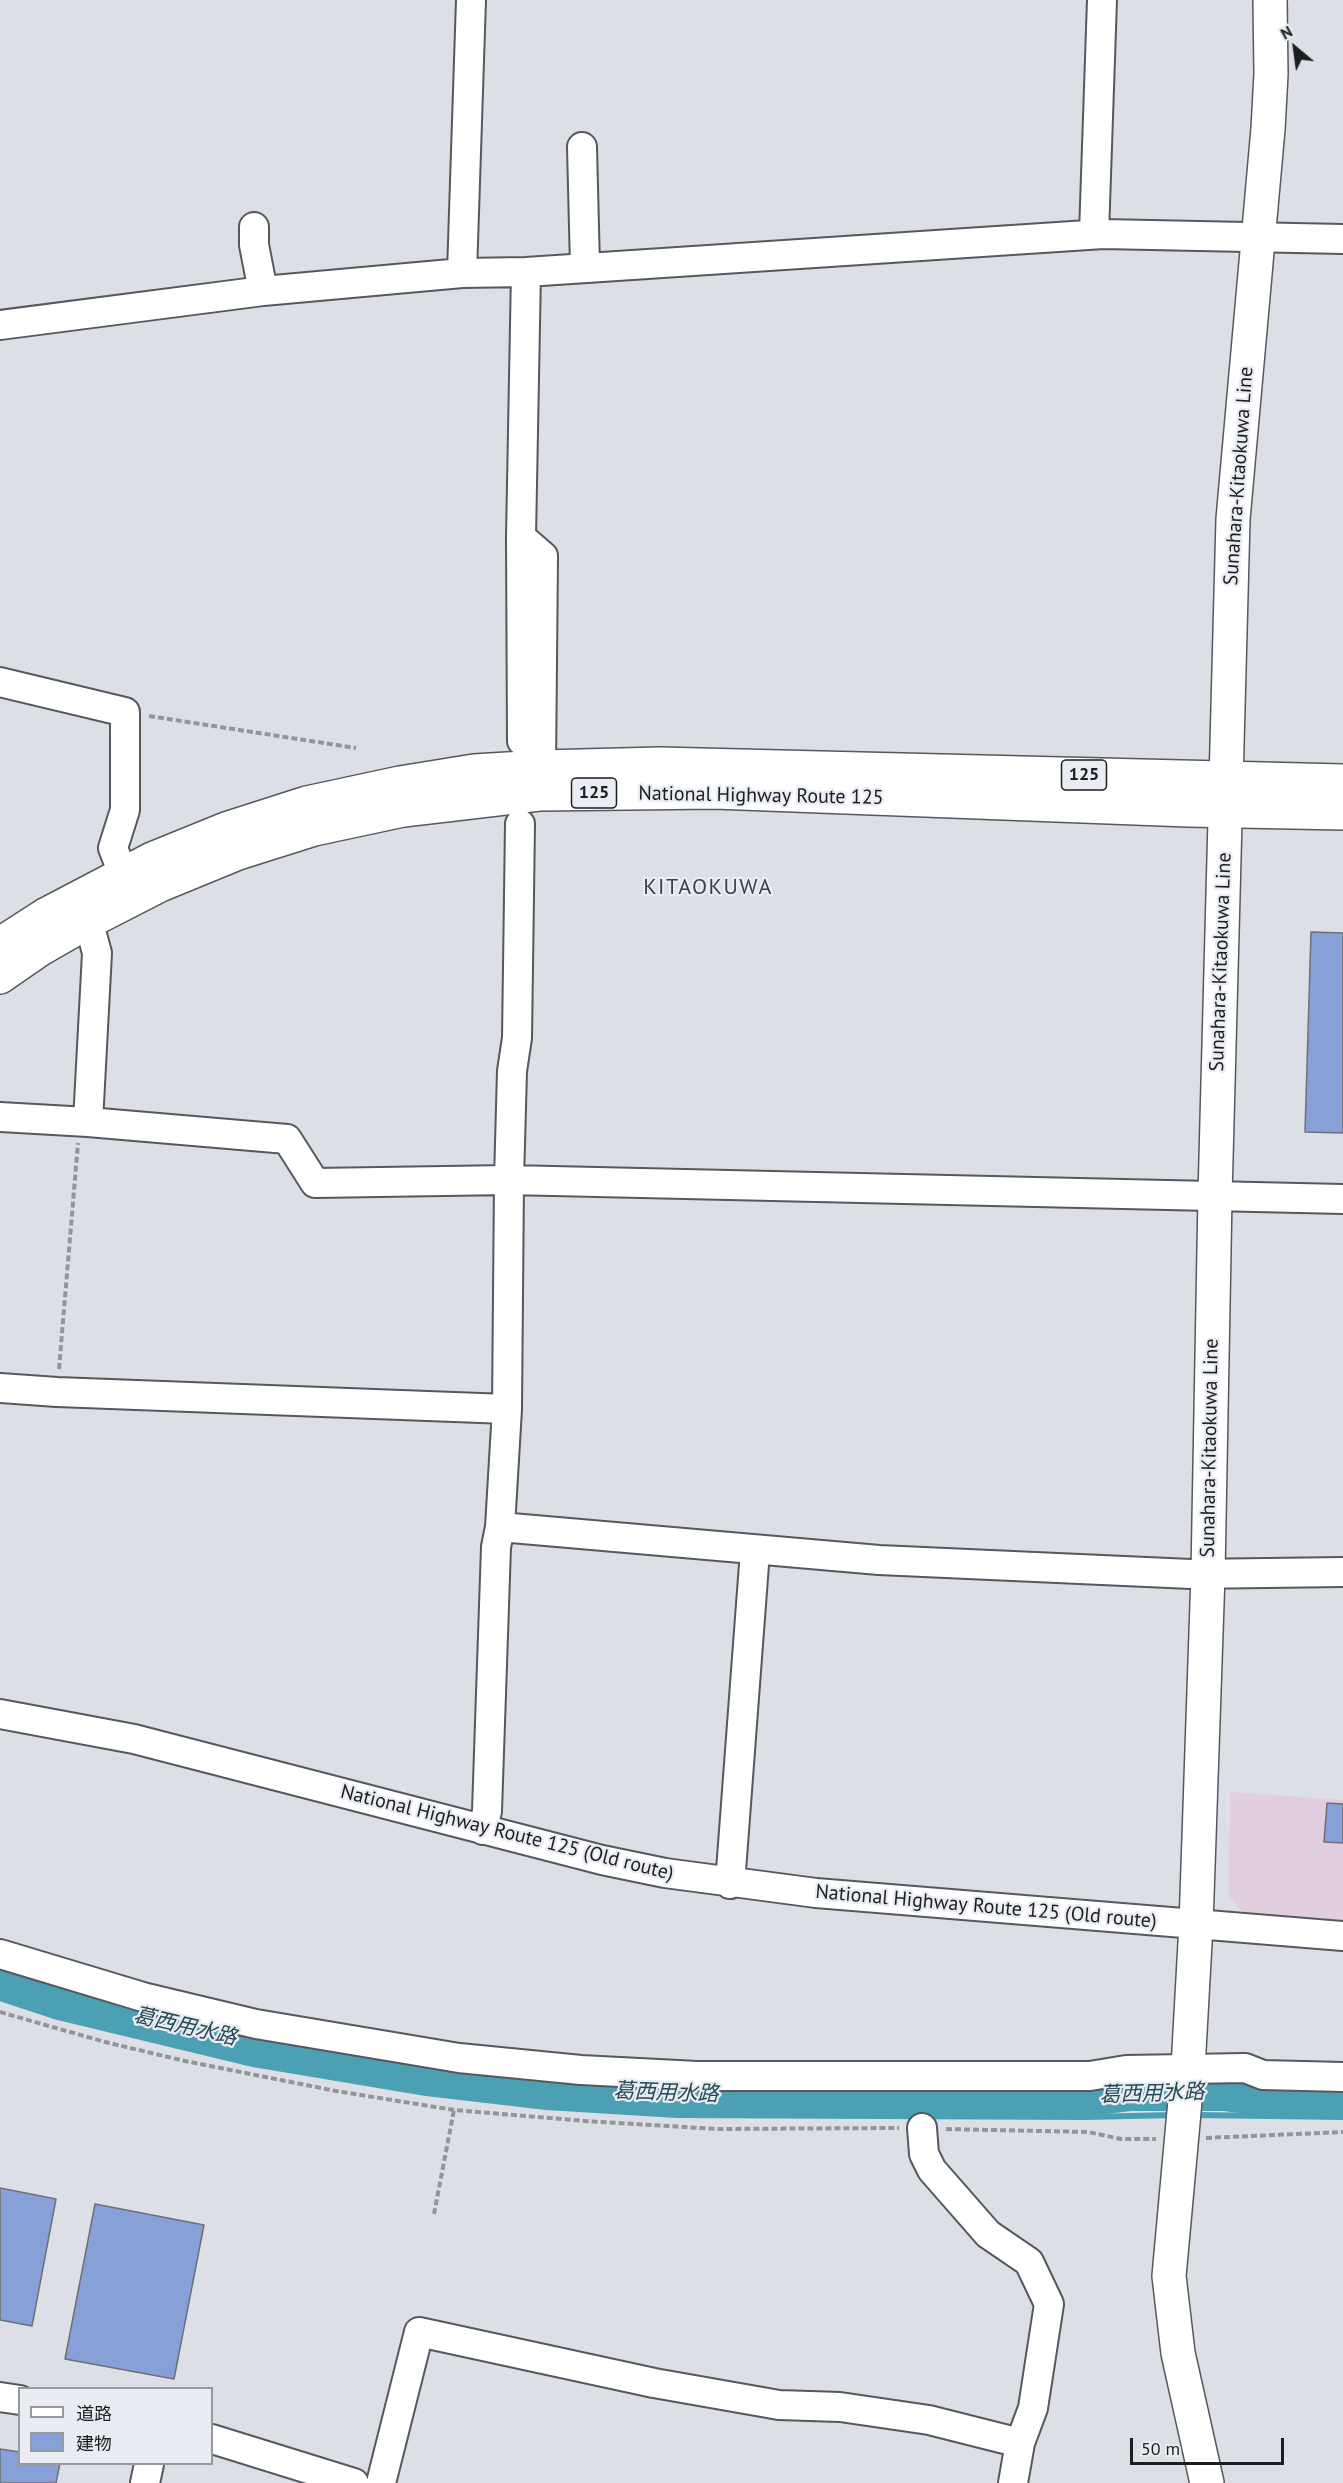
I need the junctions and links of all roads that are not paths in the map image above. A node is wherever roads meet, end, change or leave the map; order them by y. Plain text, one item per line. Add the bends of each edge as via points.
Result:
1 (471, 0) edge
2 (1102, 0) edge
3 (1270, 0) edge
4 (582, 147) dead end
5 (254, 227) dead end
6 (1094, 234) junction
7 (1257, 239) junction
8 (1343, 240) edge
9 (585, 267) junction
10 (526, 272) junction
11 (462, 273) junction
12 (263, 291) junction
13 (0, 325) edge
14 (0, 682) edge
15 (534, 767) junction
16 (1226, 778) junction
17 (1343, 781) edge
18 (1224, 811) junction
19 (1343, 813) edge
20 (520, 824) dead end
21 (127, 873) junction
22 (84, 924) junction
23 (0, 944) edge
24 (0, 977) edge
25 (517, 1038) junction
26 (0, 1117) edge
27 (84, 1121) junction
28 (509, 1180) junction
29 (1215, 1196) junction
30 (1343, 1199) edge
31 (0, 1388) edge
32 (507, 1409) junction
33 (500, 1527) junction
34 (755, 1551) junction
35 (1343, 1572) edge
36 (1208, 1574) junction
37 (0, 1714) edge
38 (483, 1830) junction
39 (730, 1884) junction
40 (1196, 1925) junction
41 (1343, 1936) edge
42 (0, 1954) edge
43 (1187, 2073) junction
44 (1343, 2077) edge
45 (922, 2128) road end
46 (0, 2397) edge
47 (18, 2400) edge
48 (213, 2439) edge
49 (1020, 2443) junction
50 (149, 2465) edge
51 (145, 2483) edge
52 (354, 2483) edge
53 (381, 2483) edge
54 (1013, 2483) edge
55 (1207, 2483) edge

1 - 11 street
2 - 6 street
3 - 7 main road, Sunahara-Kitaokuwa Line via 1271,74
4 - 9 street
5 - 12 street
6 - 7 street
6 - 9 street
7 - 8 street
7 - 16 main road, Sunahara-Kitaokuwa Line via 1233,519
9 - 10 street
10 - 11 street
10 - 15 street via 521,537 543,556
11 - 12 street
12 - 13 street
14 - 21 street via 125,712 125,810 113,848
15 - 16 main road, National Highway Route 125 / 125 via 802,766
15 - 18 main road, National Highway Route 125 / 125 via 716,792
15 - 21 main road, National Highway Route 125 / 125 via 474,771 307,803 226,829
15 - 22 main road, National Highway Route 125 / 125 via 404,810 314,829 238,854 169,881
15 - 25 street via 536,1023 530,1034
16 - 17 main road, National Highway Route 125 / 125
16 - 18 main road, Sunahara-Kitaokuwa Line
18 - 19 main road, National Highway Route 125 / 125
18 - 29 main road, Sunahara-Kitaokuwa Line
20 - 25 street
21 - 23 main road, National Highway Route 125 / 125 via 47,914
22 - 24 main road, National Highway Route 125 / 125
22 - 27 street via 98,953
25 - 28 street via 512,1071
26 - 27 street
27 - 28 street via 287,1139 315,1183
28 - 29 street
28 - 32 street
29 - 30 street
29 - 36 main road, Sunahara-Kitaokuwa Line
31 - 32 street
32 - 33 street
33 - 34 street
33 - 38 street
34 - 36 street
34 - 39 street
35 - 36 street
36 - 40 main road, Sunahara-Kitaokuwa Line
37 - 38 street, National Highway Route 125 (Old route) via 134,1739
38 - 39 street, National Highway Route 125 (Old route) via 602,1860
39 - 40 street, National Highway Route 125 (Old route)
40 - 41 street, National Highway Route 125 (Old route)
40 - 43 main road, Sunahara-Kitaokuwa Line
42 - 43 street via 143,1997 256,2024 459,2058 558,2068 697,2076 1090,2076 1126,2070
43 - 44 street via 1245,2068 1263,2075
43 - 55 main road via 1170,2288 1178,2353
45 - 49 street via 924,2154 932,2170 988,2234 1029,2262 1049,2304 1033,2408
46 - 47 street
48 - 52 street
49 - 53 street via 929,2420 840,2407 779,2405 654,2383 419,2332
49 - 54 street
50 - 51 street

